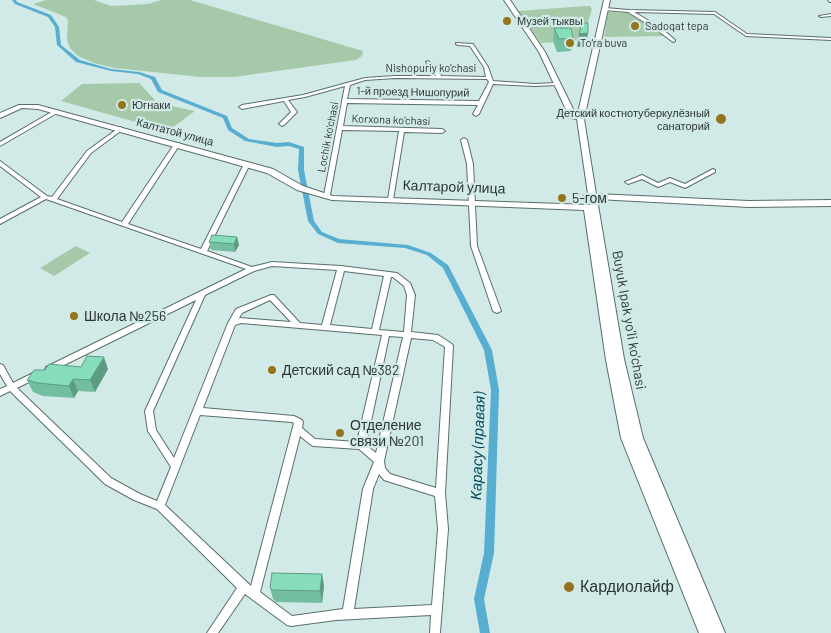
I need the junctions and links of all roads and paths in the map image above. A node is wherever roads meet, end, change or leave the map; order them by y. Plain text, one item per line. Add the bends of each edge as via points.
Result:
1 (507, 0) edge
2 (603, 0) edge
3 (607, 0) edge
4 (603, 9) junction
5 (629, 11) junction
6 (821, 16) dead end
7 (830, 16) edge
8 (831, 39) edge
9 (673, 41) dead end
10 (458, 44) dead end
11 (428, 62) dead end
12 (439, 78) junction
13 (490, 80) junction
14 (348, 83) junction
15 (556, 84) junction
16 (285, 100) junction
17 (345, 101) junction
18 (481, 103) junction
19 (242, 107) dead end
20 (0, 109) edge
21 (9, 110) junction
22 (55, 112) junction
23 (476, 114) dead end
24 (0, 116) edge
25 (574, 118) junction
26 (282, 124) dead end
27 (340, 128) junction
28 (120, 129) junction
29 (402, 130) junction
30 (442, 131) dead end
31 (464, 140) dead end
32 (0, 144) edge
33 (177, 144) junction
34 (0, 163) edge
35 (247, 164) junction
36 (713, 171) dead end
37 (628, 182) dead end
38 (313, 192) joint
39 (326, 195) junction
40 (589, 196) junction
41 (45, 197) junction
42 (391, 198) junction
43 (53, 200) junction
44 (473, 202) junction
45 (831, 202) edge
46 (591, 208) junction
47 (0, 222) edge
48 (124, 224) junction
49 (203, 252) junction
50 (341, 268) junction
51 (252, 269) junction
52 (388, 274) junction
53 (202, 294) junction
54 (497, 311) dead end
55 (232, 323) junction
56 (299, 326) junction
57 (325, 328) junction
58 (376, 332) junction
59 (386, 333) junction
60 (408, 336) junction
61 (0, 367) edge
62 (12, 388) junction
63 (0, 393) edge
64 (197, 411) junction
65 (297, 429) junction
66 (361, 446) junction
67 (378, 461) junction
68 (175, 466) junction
69 (440, 493) junction
70 (160, 506) junction
71 (249, 591) junction
72 (437, 610) junction
73 (348, 614) junction
74 (212, 633) edge
75 (436, 633) edge
76 (706, 633) edge
77 (718, 633) edge

1 - 15 main road via 536,42
2 - 4 main road, Buyuk Ipak yo'li ko'chasi
3 - 4 main road, Buyuk Ipak yo'li ko'chasi
4 - 5 street
4 - 25 main road, Buyuk Ipak yo'li ko'chasi
4 - 40 main road, Buyuk Ipak yo'li ko'chasi via 580,119
5 - 8 street via 715,13 746,35
5 - 9 street via 660,29
6 - 7 street
10 - 13 street via 471,45 486,67
11 - 12 street via 437,70
12 - 13 street, Nishopuriy ko'chasi
12 - 14 street, Nishopuriy ko'chasi via 364,77
13 - 15 street, Nishopuriy ko'chasi
13 - 18 street
14 - 16 street, Nishopuriy ko'chasi
14 - 17 street, Lochik ko'chasi
15 - 25 main road
16 - 19 street, Nishopuriy ko'chasi
16 - 26 street via 294,112
17 - 18 street, 1-й проезд Нишопурий
17 - 27 street, Lochik ko'chasi
18 - 23 street
20 - 21 main road
21 - 22 main road, Калтатой улица via 28,105
21 - 24 main road
22 - 28 main road, Калтатой улица
22 - 32 street
25 - 40 main road, Buyuk Ipak yo'li ko'chasi
27 - 29 street, Korxona ko'chasi
27 - 39 street, Lochik ko'chasi
28 - 33 main road, Калтатой улица
28 - 43 street via 89,152
29 - 30 street, Korxona ko'chasi
29 - 42 street
31 - 44 street
33 - 35 main road, Калтатой улица
33 - 48 street
34 - 41 street
35 - 38 main road, Калтатой улица via 270,171
35 - 49 street
36 - 37 street via 685,186 670,180 658,185 642,177
38 - 39 main road, Калтарой улица
39 - 42 main road, Калтарой улица via 332,198
40 - 45 main road via 749,204
40 - 46 main road, Buyuk Ipak yo'li ko'chasi
41 - 43 street
41 - 47 street
42 - 44 main road, Калтарой улица
43 - 48 street
44 - 46 main road, Калтарой улица
44 - 54 street via 474,246
46 - 76 main road, Buyuk Ipak yo'li ko'chasi via 611,360 627,438
46 - 77 main road, Buyuk Ipak yo'li ko'chasi via 637,438
48 - 49 street
49 - 51 street
50 - 51 street via 272,264
50 - 52 street
50 - 57 street
51 - 53 street
52 - 58 street
52 - 60 street via 395,275 407,285 411,295
53 - 62 street
53 - 68 street via 149,411 152,431
55 - 56 street via 241,320
55 - 56 street via 239,311 271,297
55 - 64 street
56 - 57 street
57 - 58 street
58 - 59 street
59 - 60 street
59 - 66 street
60 - 67 street
60 - 69 street via 435,337 449,346
61 - 62 street
62 - 63 street
62 - 70 street via 108,481
64 - 65 street via 298,420
64 - 68 street
65 - 66 street via 313,442
65 - 71 street
66 - 67 street
67 - 69 street via 387,476
67 - 73 street via 368,489
68 - 70 street
69 - 72 street via 443,529
70 - 71 street
71 - 73 street via 291,621
71 - 74 street
72 - 73 street
72 - 75 street

